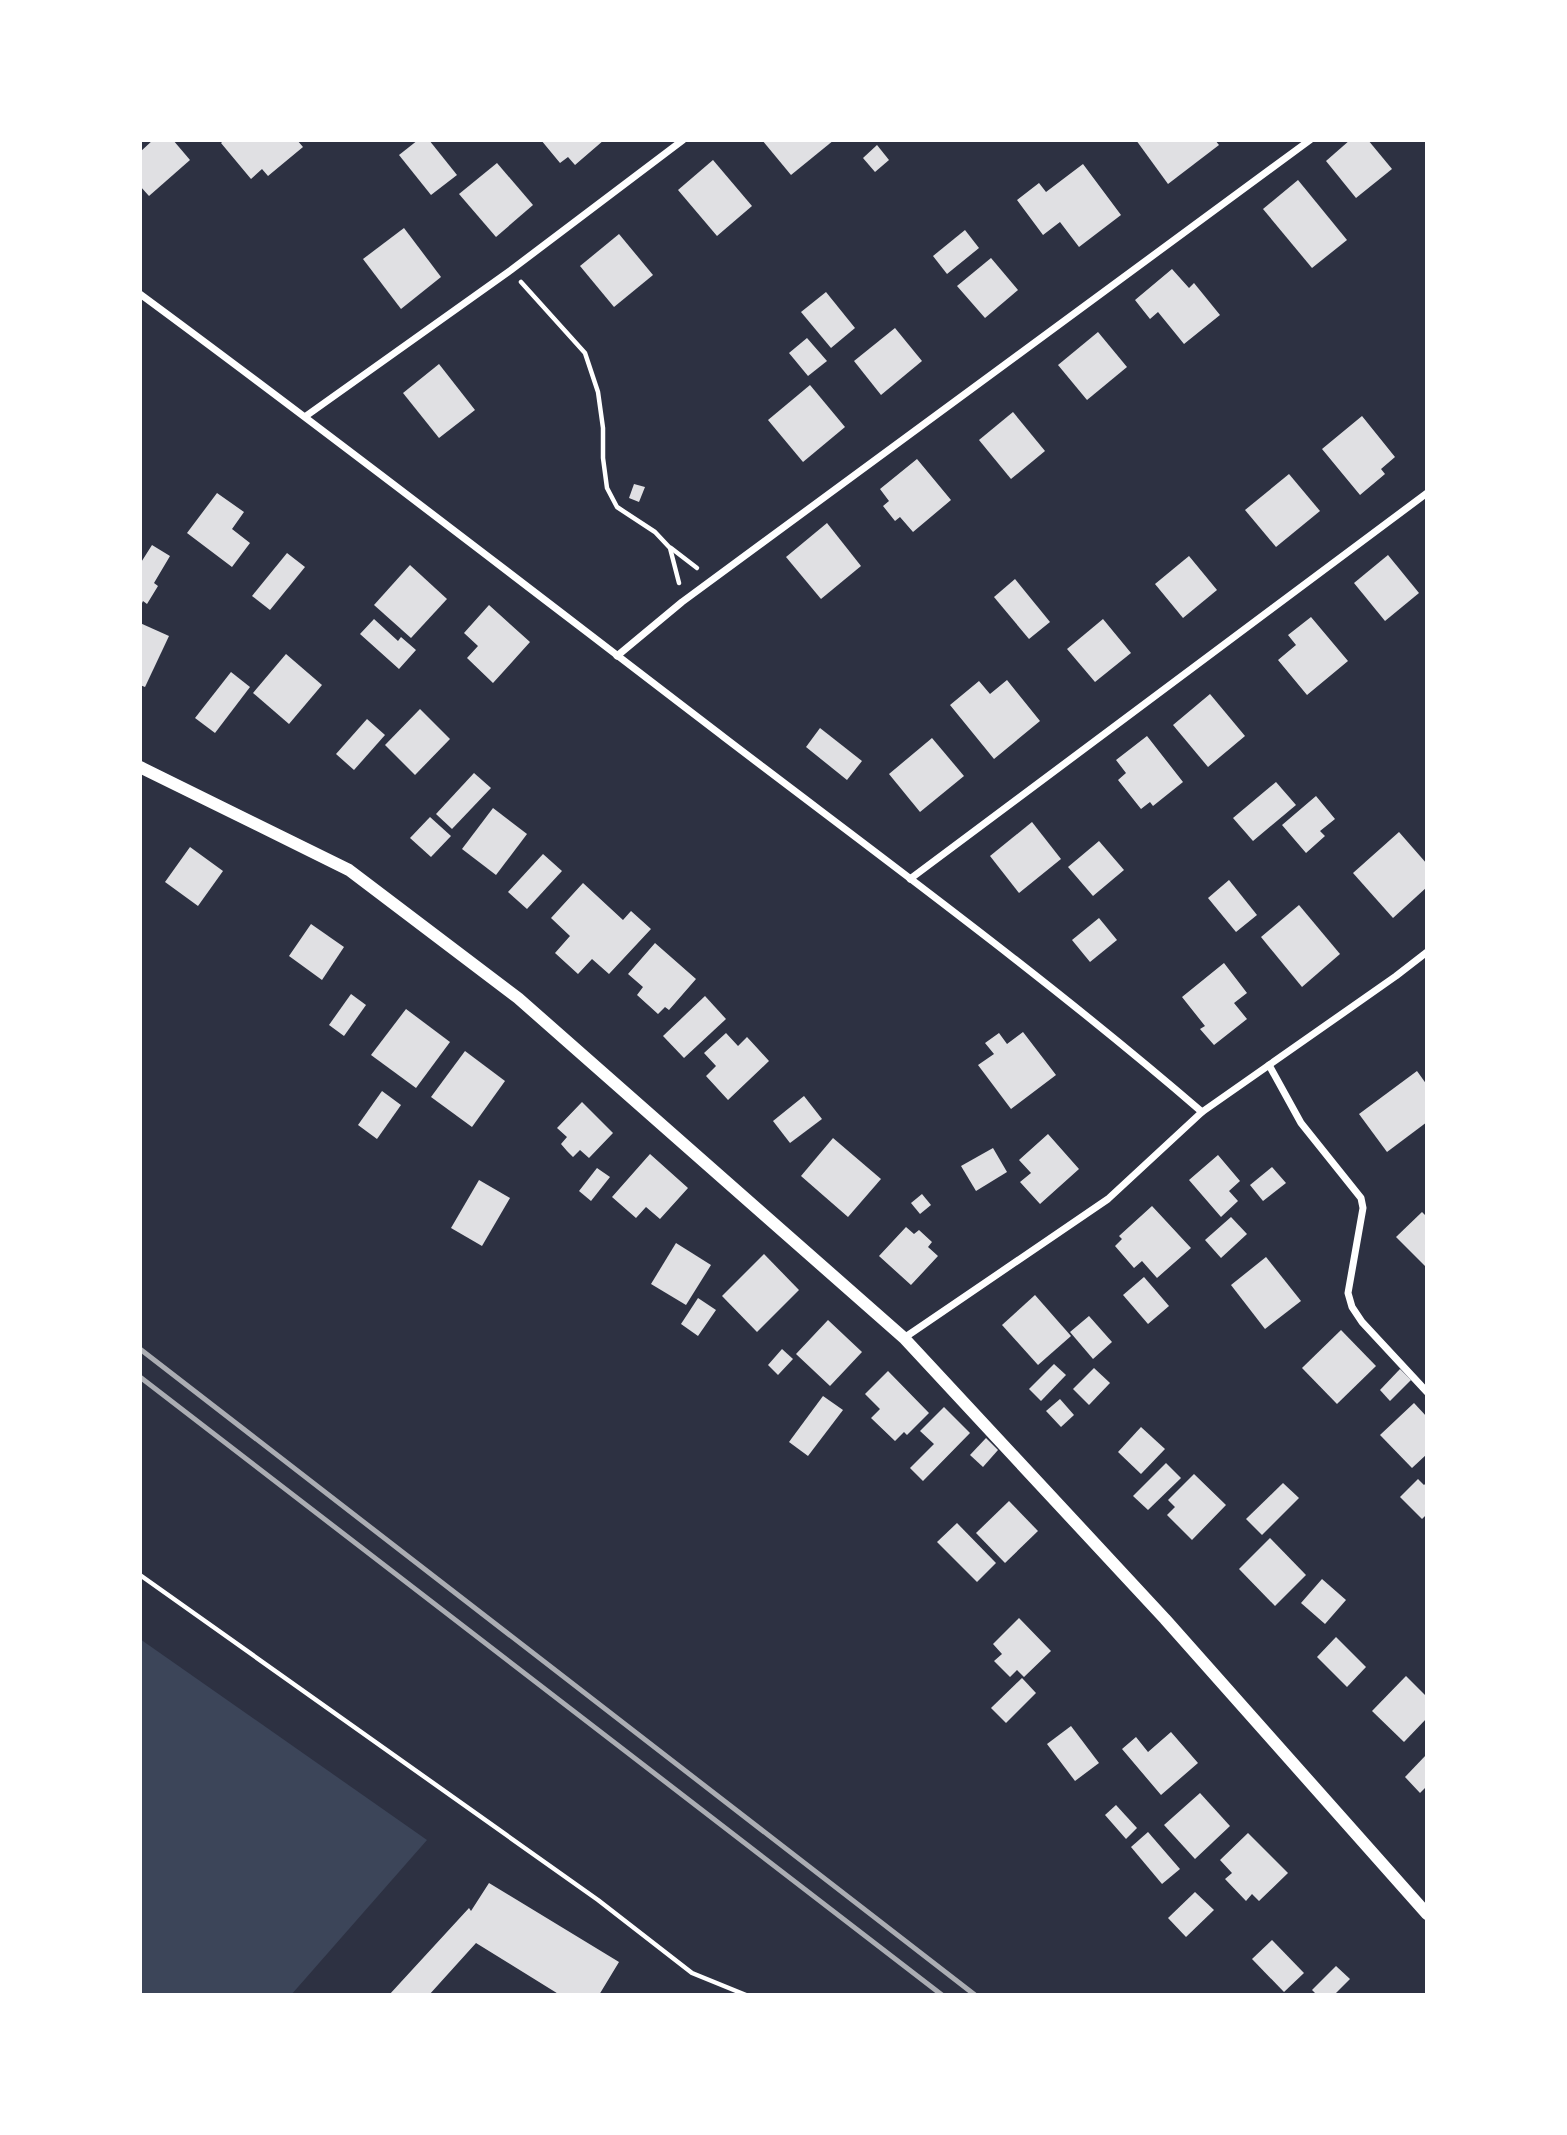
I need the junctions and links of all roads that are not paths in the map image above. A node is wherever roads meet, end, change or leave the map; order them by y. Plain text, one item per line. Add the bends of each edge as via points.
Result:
1 (683, 140) edge
2 (1310, 140) edge
3 (140, 294) edge
4 (306, 416) junction
5 (1427, 492) edge
6 (617, 656) junction
7 (140, 767) edge
8 (910, 879) junction
9 (1427, 952) edge
10 (1269, 1065) junction
11 (1202, 1112) junction
12 (904, 1338) junction
13 (1427, 1392) edge
14 (1427, 1914) edge

1 - 4 street via 511,271
2 - 6 street via 682,602
3 - 4 street
4 - 6 street
5 - 8 street
6 - 8 street
7 - 12 street via 349,870 518,998
8 - 11 street via 1130,1050
9 - 10 street
10 - 11 street
10 - 13 street via 1301,1123 1361,1198 1348,1293 1352,1307
11 - 12 street via 1108,1199
12 - 14 street via 1174,1629

